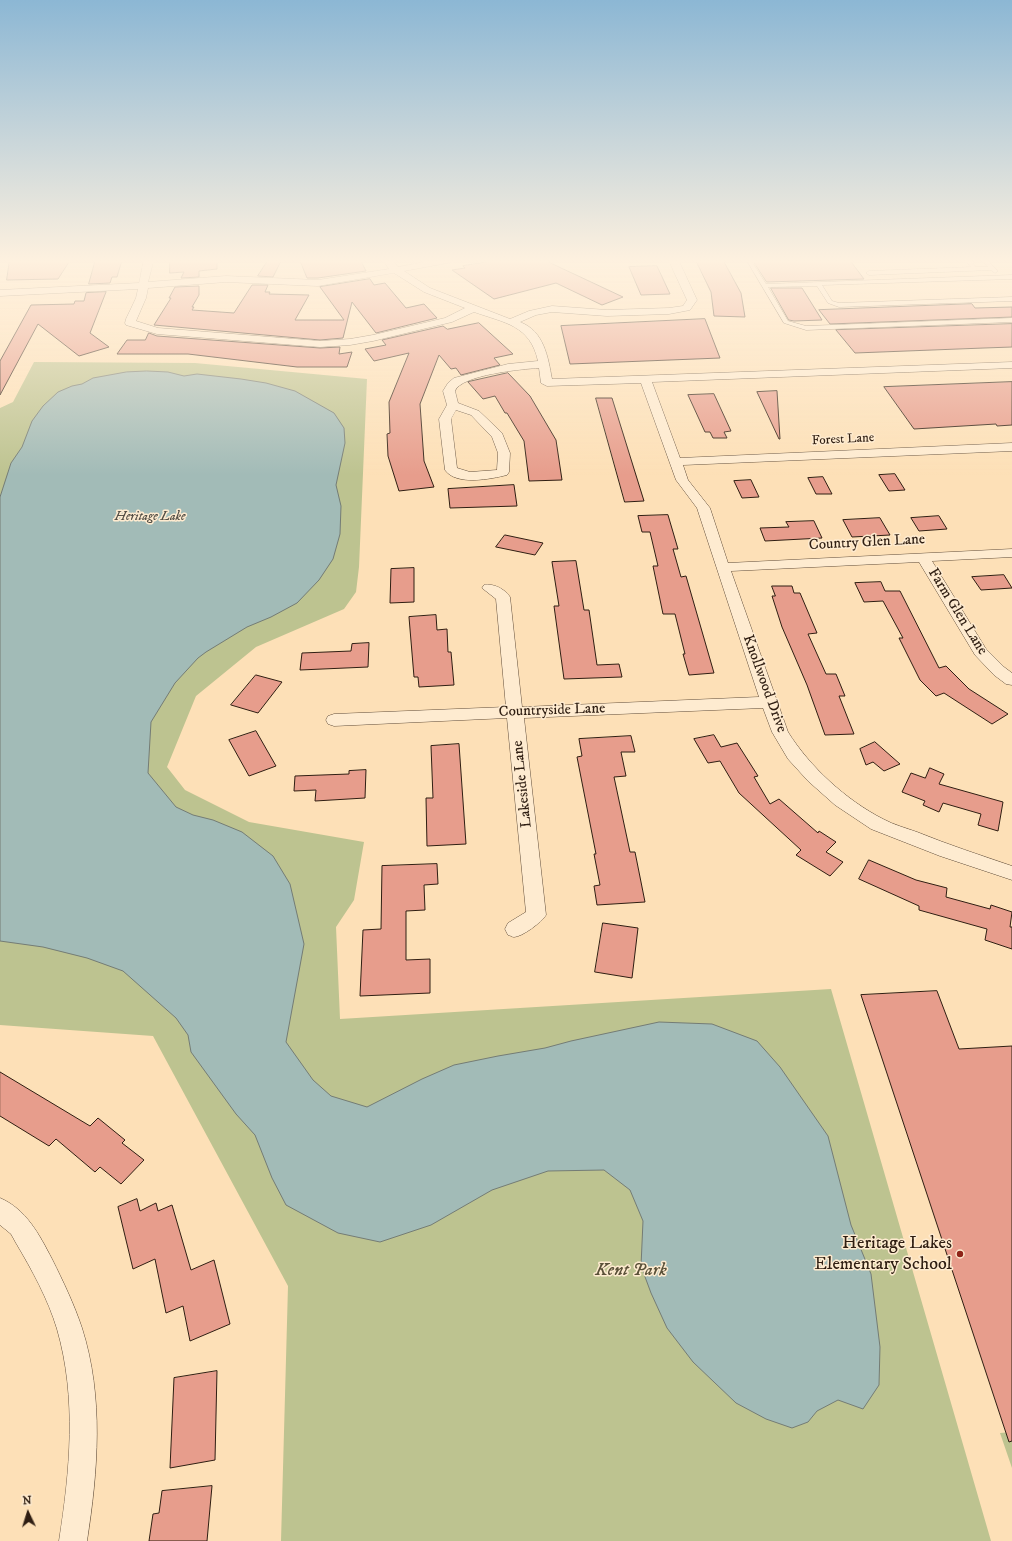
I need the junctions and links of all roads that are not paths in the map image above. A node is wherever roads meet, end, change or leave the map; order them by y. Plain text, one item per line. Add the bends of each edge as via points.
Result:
1 (157, 331) edge
2 (403, 331) edge
3 (528, 331) edge
4 (543, 364) junction
5 (1012, 365) edge
6 (646, 379) junction
7 (453, 405) junction
8 (1012, 447) edge
9 (676, 462) junction
10 (1012, 553) edge
11 (923, 557) junction
12 (723, 567) junction
13 (489, 588) dead end
14 (1012, 680) edge
15 (769, 702) junction
16 (515, 713) junction
17 (334, 720) dead end
18 (1012, 873) edge
19 (515, 929) dead end
20 (0, 1210) edge
21 (73, 1541) edge

1 - 2 street via 298,343 338,343
3 - 4 street via 540,345
4 - 6 street via 547,383
4 - 7 street via 508,367 458,380 448,392
5 - 6 street
6 - 9 street, Knollwood Drive
7 - 7 street via 475,413 498,436 504,453 503,472 478,476 458,475 451,470 445,419
8 - 9 street, Forest Lane
9 - 12 street, Knollwood Drive via 682,480 703,508
10 - 11 street, Country Glen Lane
11 - 12 street, Country Glen Lane
11 - 14 street, Farm Glen Lane via 980,652
12 - 15 street, Knollwood Drive
13 - 16 street, Lakeside Lane via 503,596
15 - 16 street, Countryside Lane
15 - 18 street, Knollwood Drive via 780,732 794,755 814,777 841,800 878,824 940,849
16 - 17 street, Countryside Lane
16 - 19 street, Lakeside Lane via 536,915
20 - 21 street via 19,1225 54,1285 68,1321 77,1358 83,1402 84,1446 82,1482

